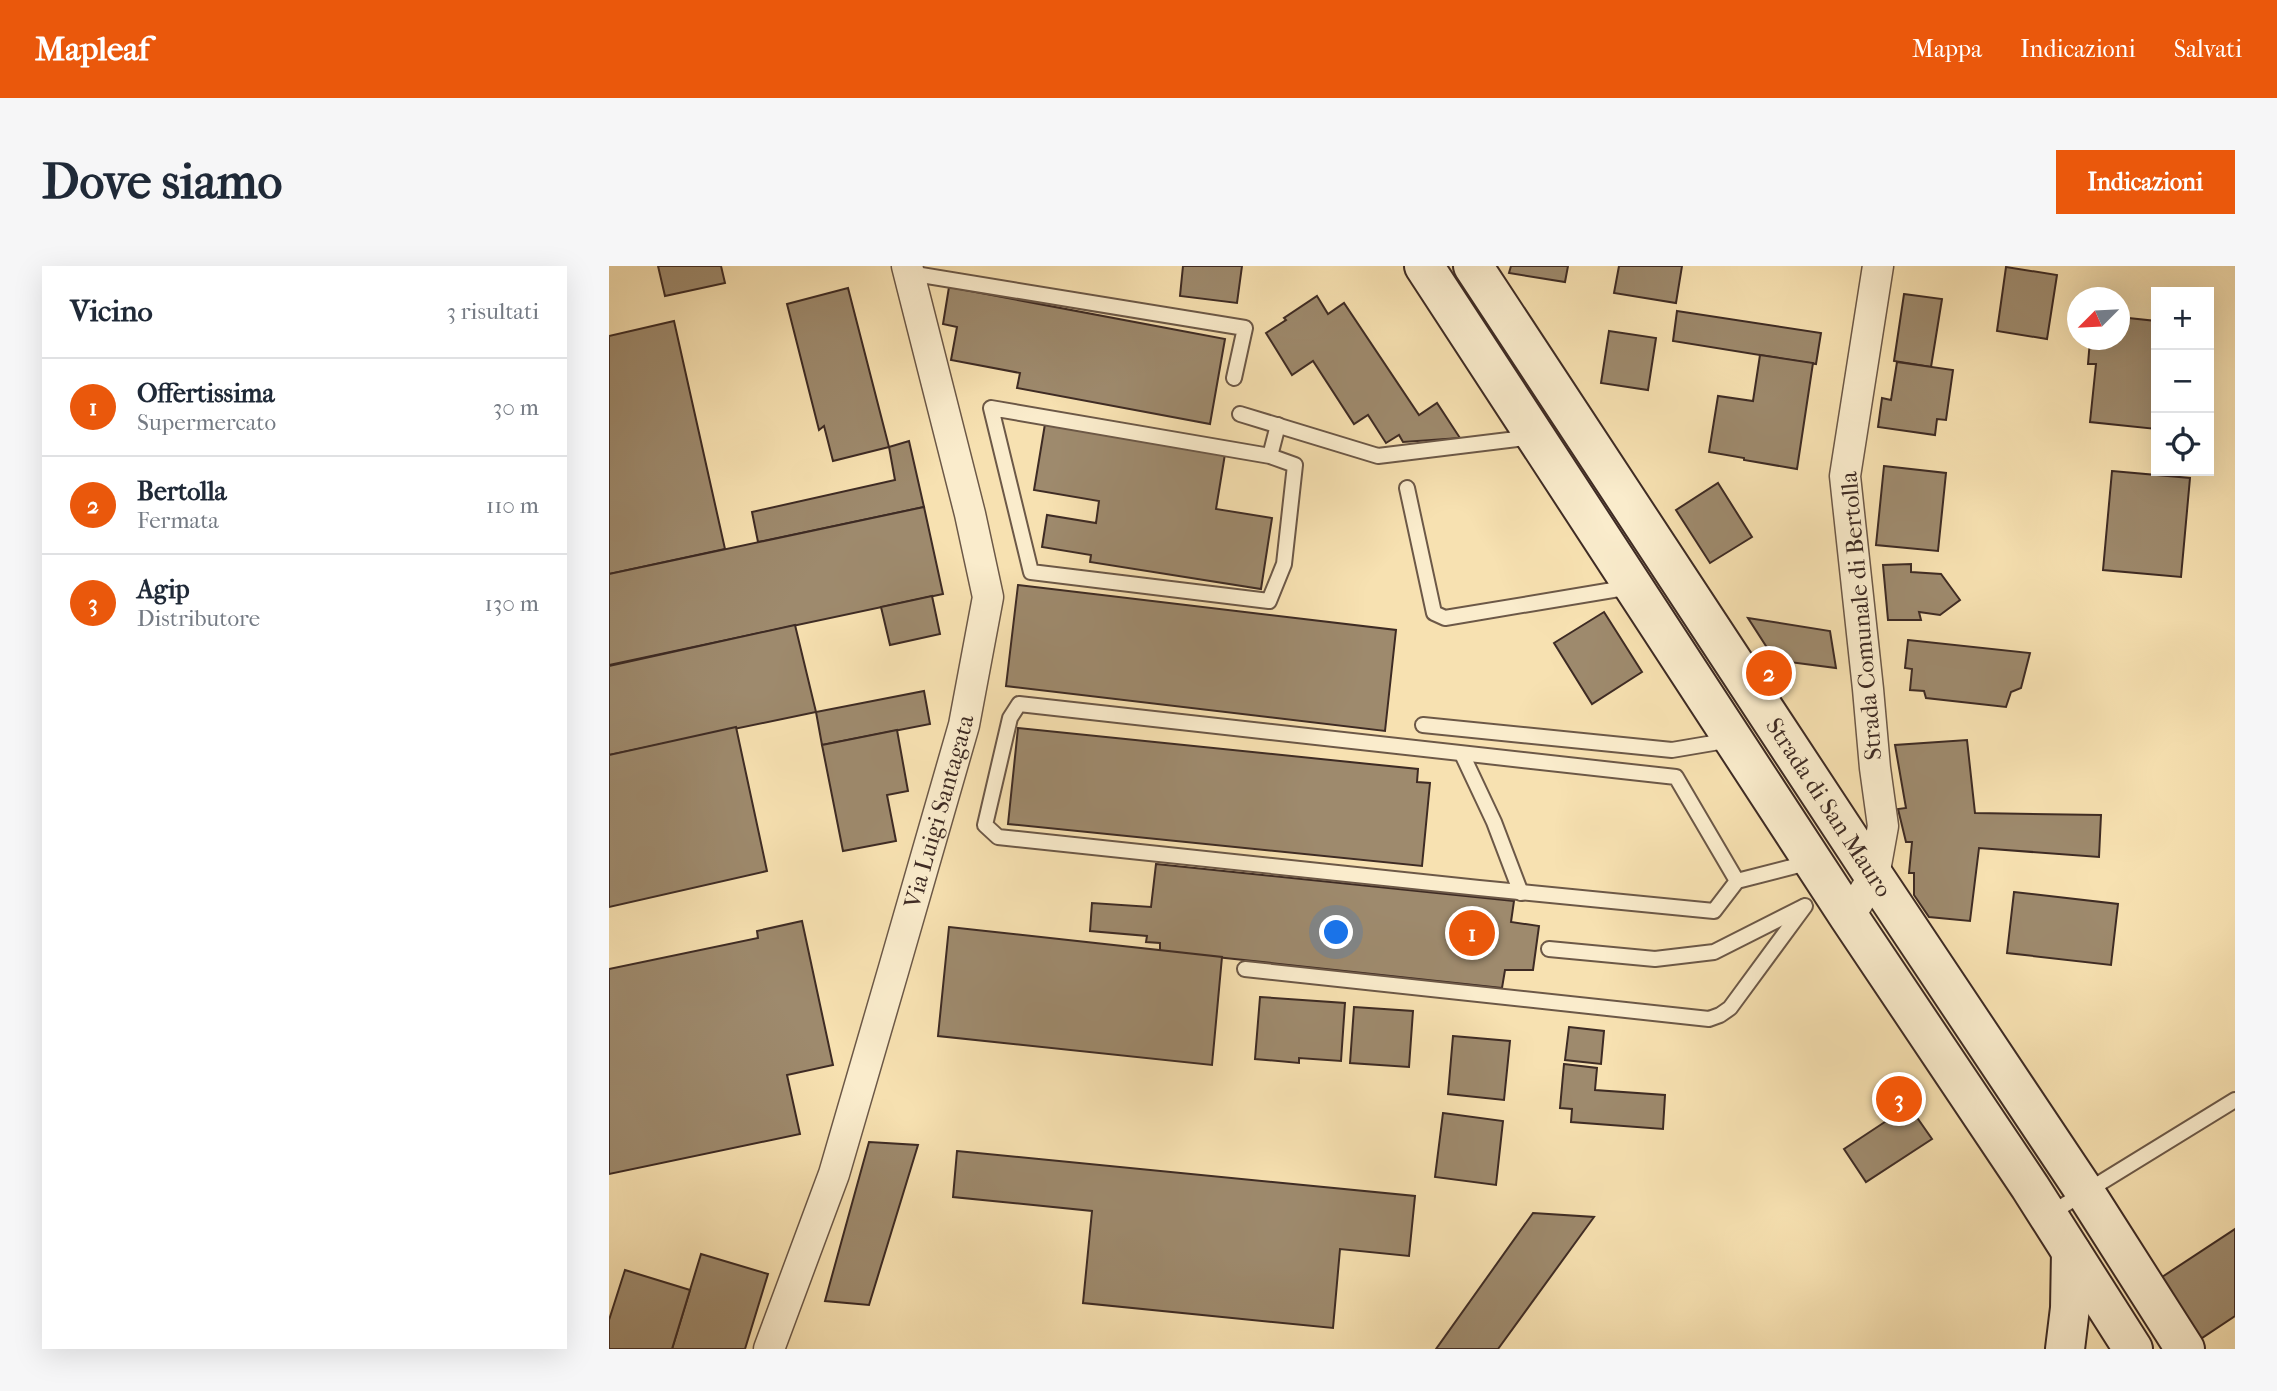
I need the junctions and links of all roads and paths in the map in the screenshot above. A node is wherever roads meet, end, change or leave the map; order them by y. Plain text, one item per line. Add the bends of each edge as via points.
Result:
1 (1424, 266) edge
2 (1473, 266) edge
3 (1878, 266) edge
4 (908, 270) edge
5 (1234, 378) dead end
6 (1240, 414) dead end
7 (1278, 425) junction
8 (1534, 437) junction
9 (1270, 456) junction
10 (1407, 488) dead end
11 (1632, 587) junction
12 (1423, 725) dead end
13 (1732, 739) junction
14 (1462, 754) junction
15 (1874, 876) junction
16 (1737, 881) junction
17 (1521, 893) junction
18 (1822, 895) junction
19 (1549, 949) dead end
20 (1245, 969) dead end
21 (2235, 1100) edge
22 (2085, 1192) junction
23 (2047, 1215) junction
24 (2071, 1252) junction
25 (769, 1349) edge
26 (2065, 1349) edge
27 (2133, 1349) edge
28 (2185, 1349) edge

1 - 8 main road, Strada di San Mauro
2 - 15 main road, Strada di San Mauro
3 - 15 street, Strada Comunale di Bertolla via 1845,476 1883,814
4 - 5 lane via 1245,328
4 - 25 street, Via Luigi Santagata via 988,597 964,725 868,1058 834,1174
6 - 7 lane
7 - 8 lane via 1378,456
7 - 9 lane
8 - 11 main road, Strada di San Mauro
9 - 9 lane via 1257,453 991,408 1031,572 1269,601 1284,564 1295,465
10 - 11 lane via 1434,613 1445,618
11 - 13 main road, Strada di San Mauro
12 - 13 lane via 1672,750
13 - 18 main road, Strada di San Mauro
14 - 16 lane via 1676,777
14 - 17 lane
14 - 17 lane via 1019,704 1010,718 985,825 998,836
15 - 18 street, Strada Comunale di Bertolla
15 - 22 main road, Strada di San Mauro
16 - 17 lane via 1714,911
16 - 18 lane
18 - 19 lane via 1714,952 1655,959
18 - 20 lane via 1730,1008 1709,1018
18 - 23 main road, Strada di San Mauro
21 - 22 lane
22 - 23 lane
22 - 28 main road, Strada di San Mauro
23 - 24 main road, Strada di San Mauro
24 - 26 main road
24 - 27 main road, Strada di San Mauro

